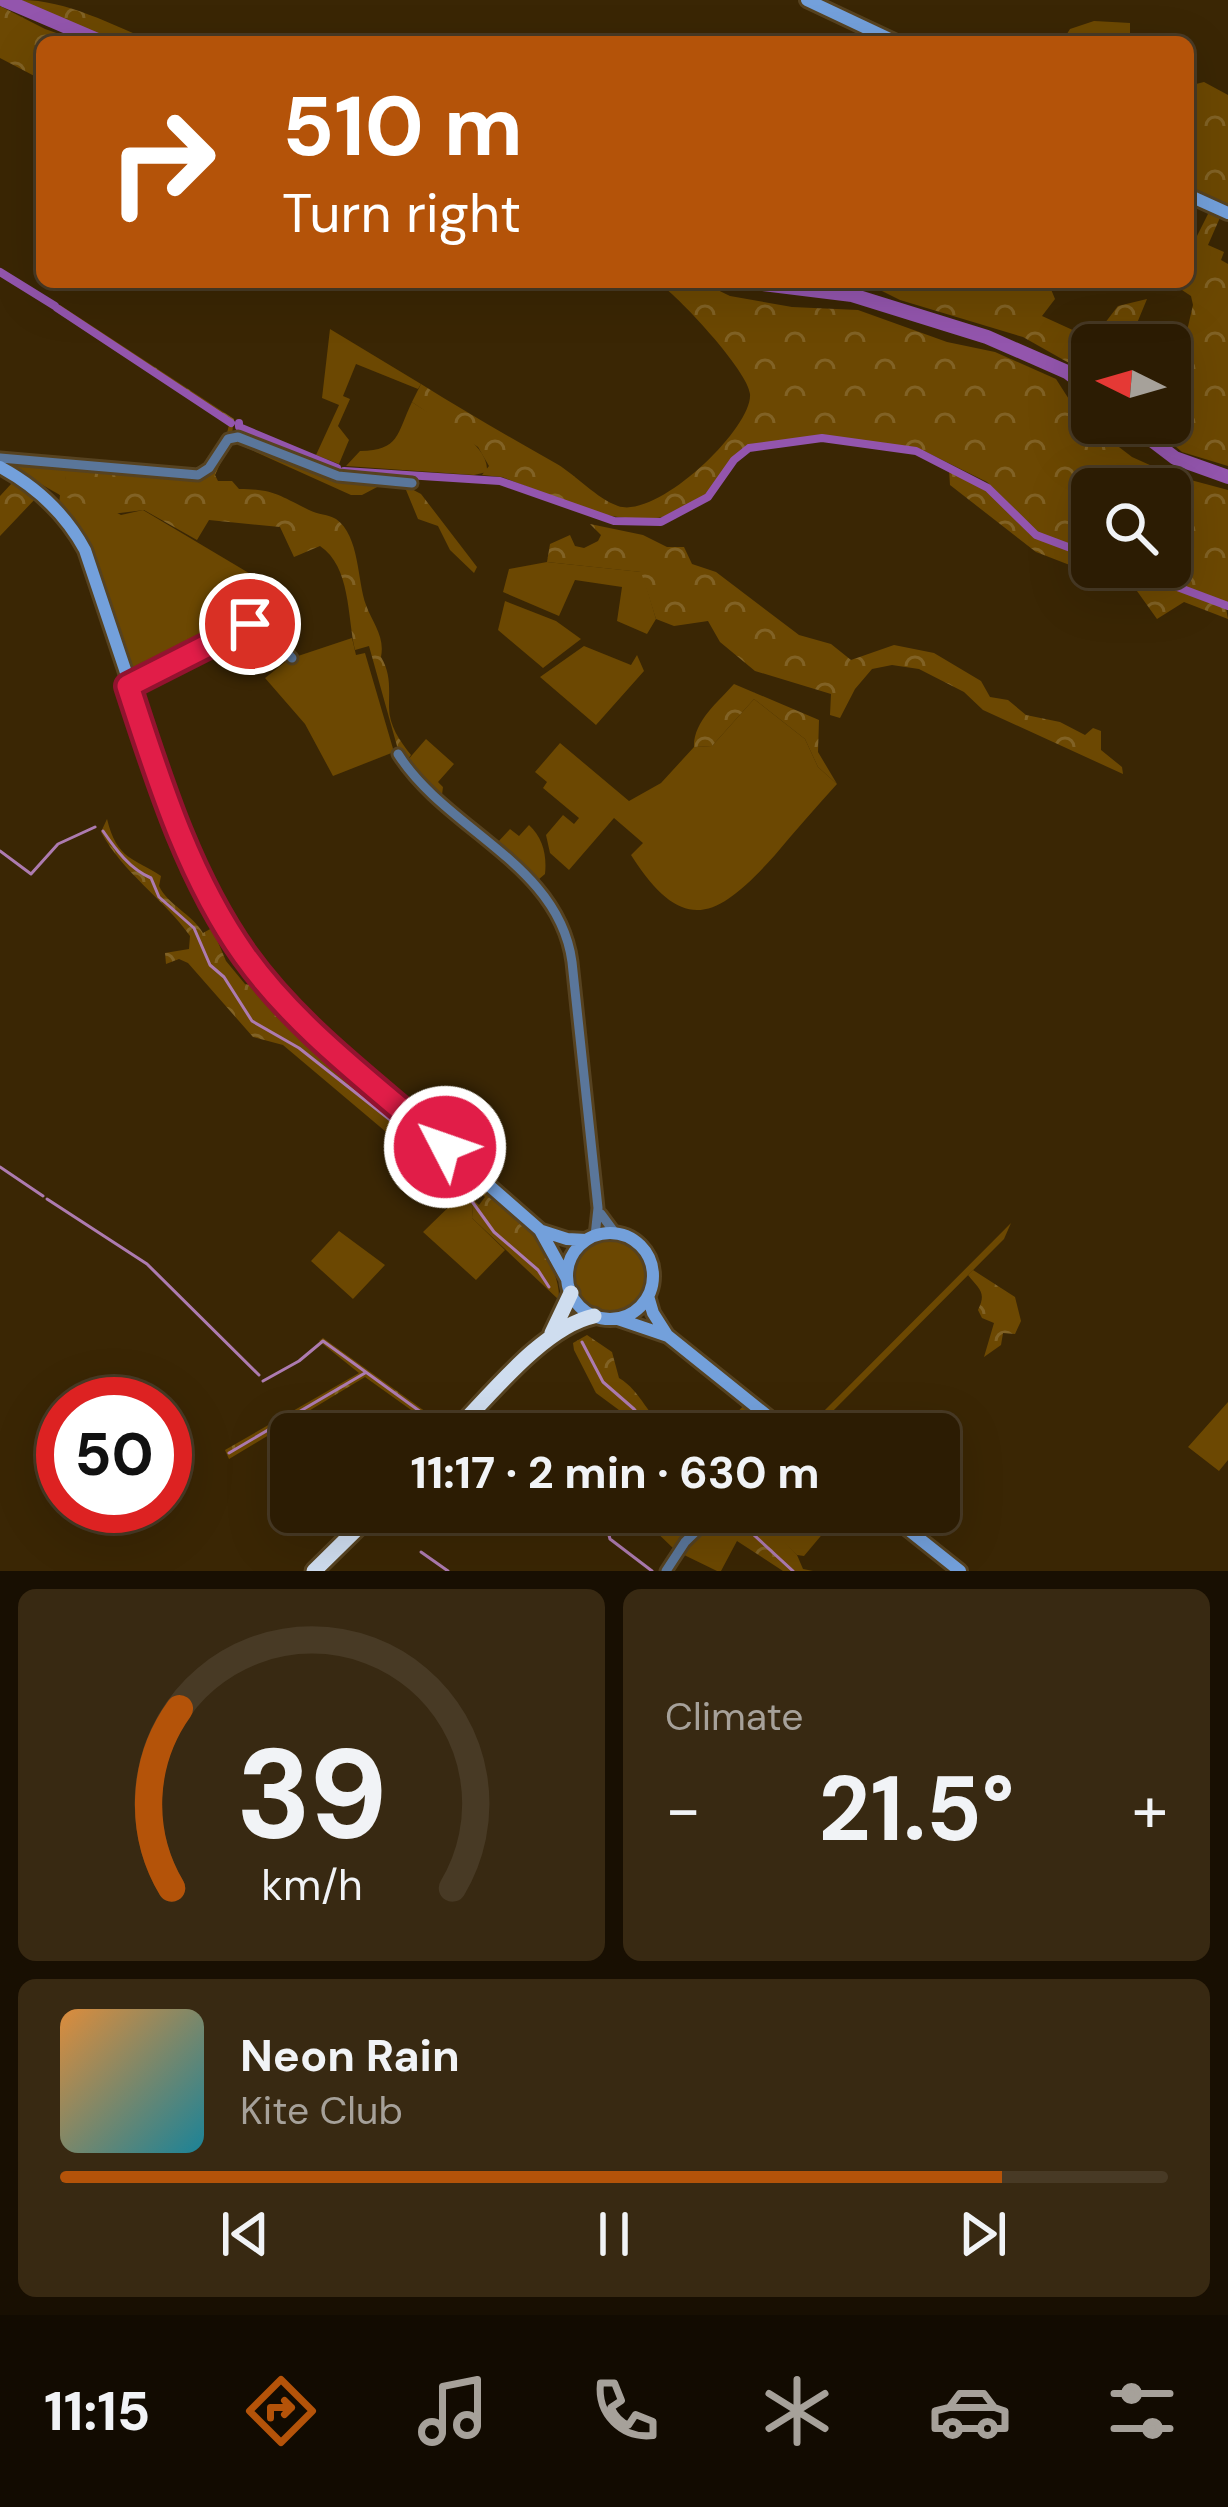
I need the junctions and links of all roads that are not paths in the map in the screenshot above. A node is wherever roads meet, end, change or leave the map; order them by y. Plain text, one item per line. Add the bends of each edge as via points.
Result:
1 (808, 0) edge
2 (883, 36) edge
3 (1194, 198) edge
4 (1228, 213) edge
5 (0, 458) edge
6 (0, 467) edge
7 (412, 483) dead end
8 (292, 658) dead end
9 (128, 686) junction
10 (398, 754) dead end
11 (598, 1208) junction
12 (540, 1230) junction
13 (615, 1233) junction
14 (591, 1238) junction
15 (569, 1286) junction
16 (648, 1296) junction
17 (593, 1316) junction
18 (617, 1318) junction
19 (668, 1336) junction
20 (545, 1342) junction
21 (473, 1413) edge
22 (764, 1413) edge
23 (353, 1533) edge
24 (694, 1533) edge
25 (912, 1533) edge
26 (314, 1571) edge
27 (666, 1571) edge
28 (959, 1571) edge

1 - 2 main road
3 - 4 main road
5 - 7 street via 198,475 238,437 338,476
6 - 9 main road via 42,494 79,539
8 - 9 street via 253,623
9 - 12 main road via 177,825 245,956 314,1032
10 - 11 street via 529,879 562,925 572,954
11 - 13 street
11 - 14 street
12 - 14 main road
12 - 15 main road
13 - 14 main road
13 - 16 main road via 649,1257
14 - 15 main road via 571,1258
15 - 17 main road
15 - 20 highway
16 - 18 main road
16 - 19 main road
17 - 18 main road
17 - 20 highway
18 - 19 main road
19 - 22 main road
20 - 21 highway
23 - 26 highway
24 - 27 street
25 - 28 main road

